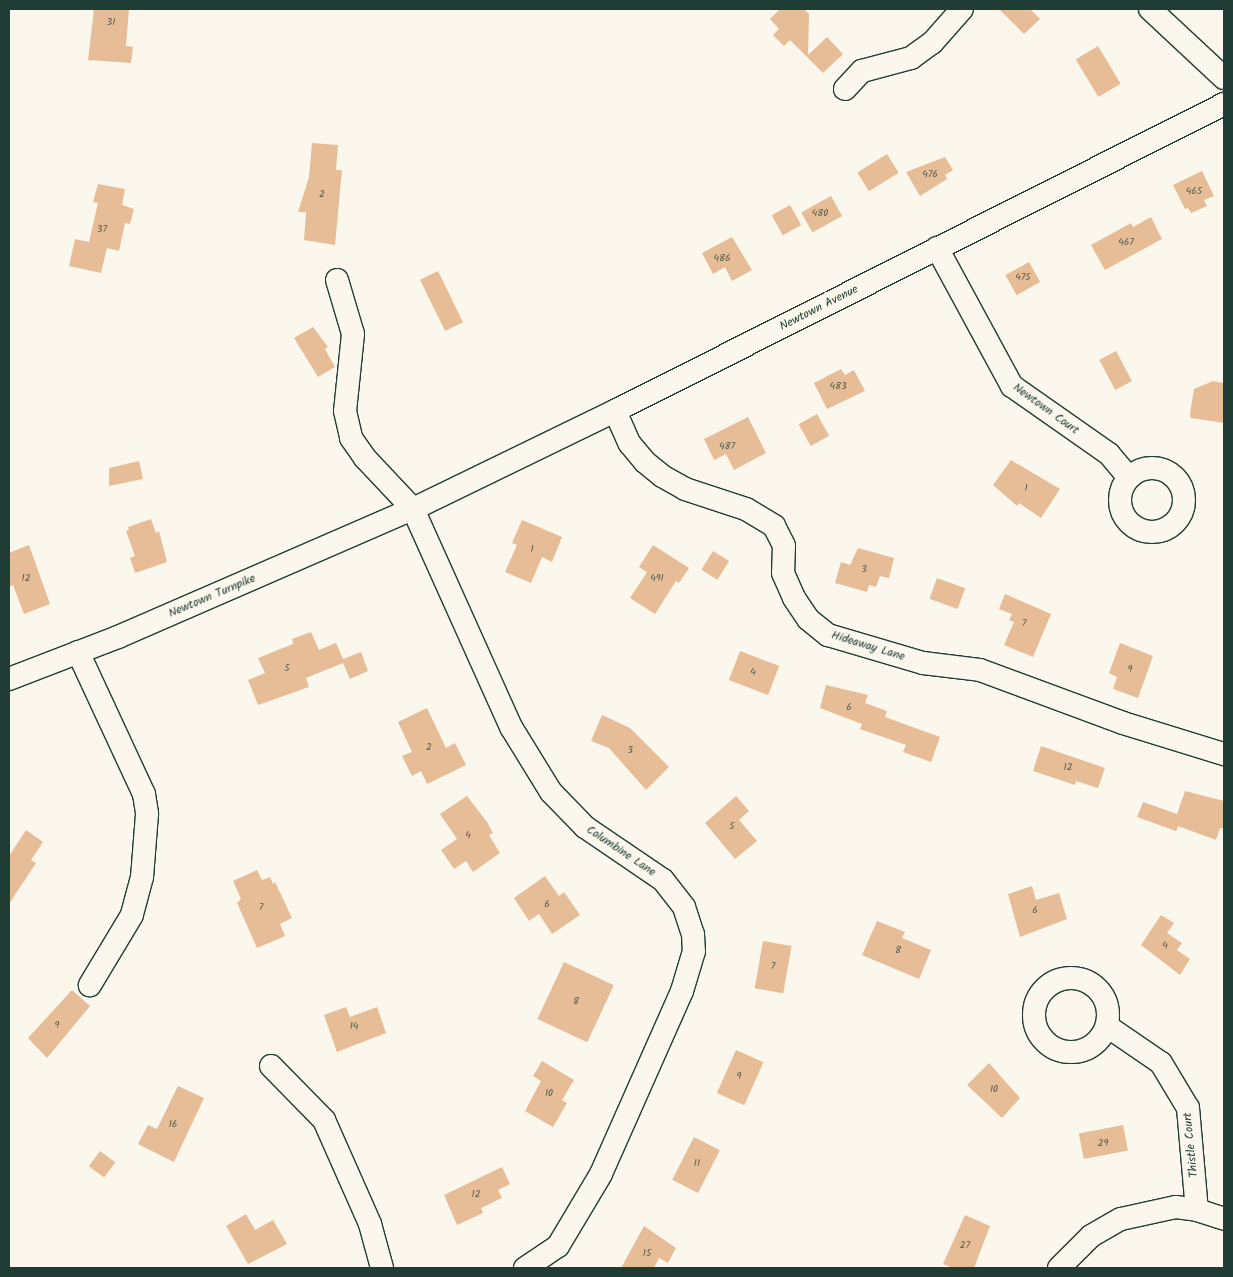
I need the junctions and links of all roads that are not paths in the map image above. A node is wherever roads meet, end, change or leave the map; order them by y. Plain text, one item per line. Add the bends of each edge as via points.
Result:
1 (962, 9) edge
2 (1150, 9) edge
3 (1224, 78) edge
4 (844, 89) dead end
5 (1224, 104) edge
6 (937, 248) junction
7 (337, 280) dead end
8 (615, 411) junction
9 (1128, 478) dead end
10 (413, 510) junction
11 (78, 652) junction
12 (9, 679) edge
13 (1224, 754) edge
14 (90, 985) dead end
15 (1107, 1026) dead end
16 (271, 1066) dead end
17 (1197, 1210) junction
18 (1224, 1218) edge
19 (382, 1268) edge
20 (525, 1268) edge
21 (1058, 1268) edge

1 - 4 street via 932,43 911,58 862,70
2 - 3 street
5 - 6 street, Newtown Avenue
6 - 8 street, Newtown Avenue
6 - 9 street, Newtown Court via 1012,386 1109,454
7 - 10 street, Columbine Lane via 353,334 345,406 347,426 357,449
8 - 10 street, Newtown Avenue
8 - 13 street, Hideaway Lane via 630,444 662,476 685,489 746,509 774,526 784,546 783,572 794,598 808,619 828,635 923,663 980,670 1123,723
10 - 11 street, Newtown Turnpike
10 - 20 street, Columbine Lane via 511,727 534,768 551,792 585,827 663,880 684,907 693,934 692,960 682,991 601,1174 558,1246
11 - 12 street, Newtown Turnpike
11 - 14 street via 144,794 147,814 142,877 132,915
15 - 17 street, Thistle Court via 1161,1063 1188,1108
16 - 19 street via 324,1120 370,1224
17 - 18 street
17 - 21 street via 1176,1207 1121,1219 1091,1236

